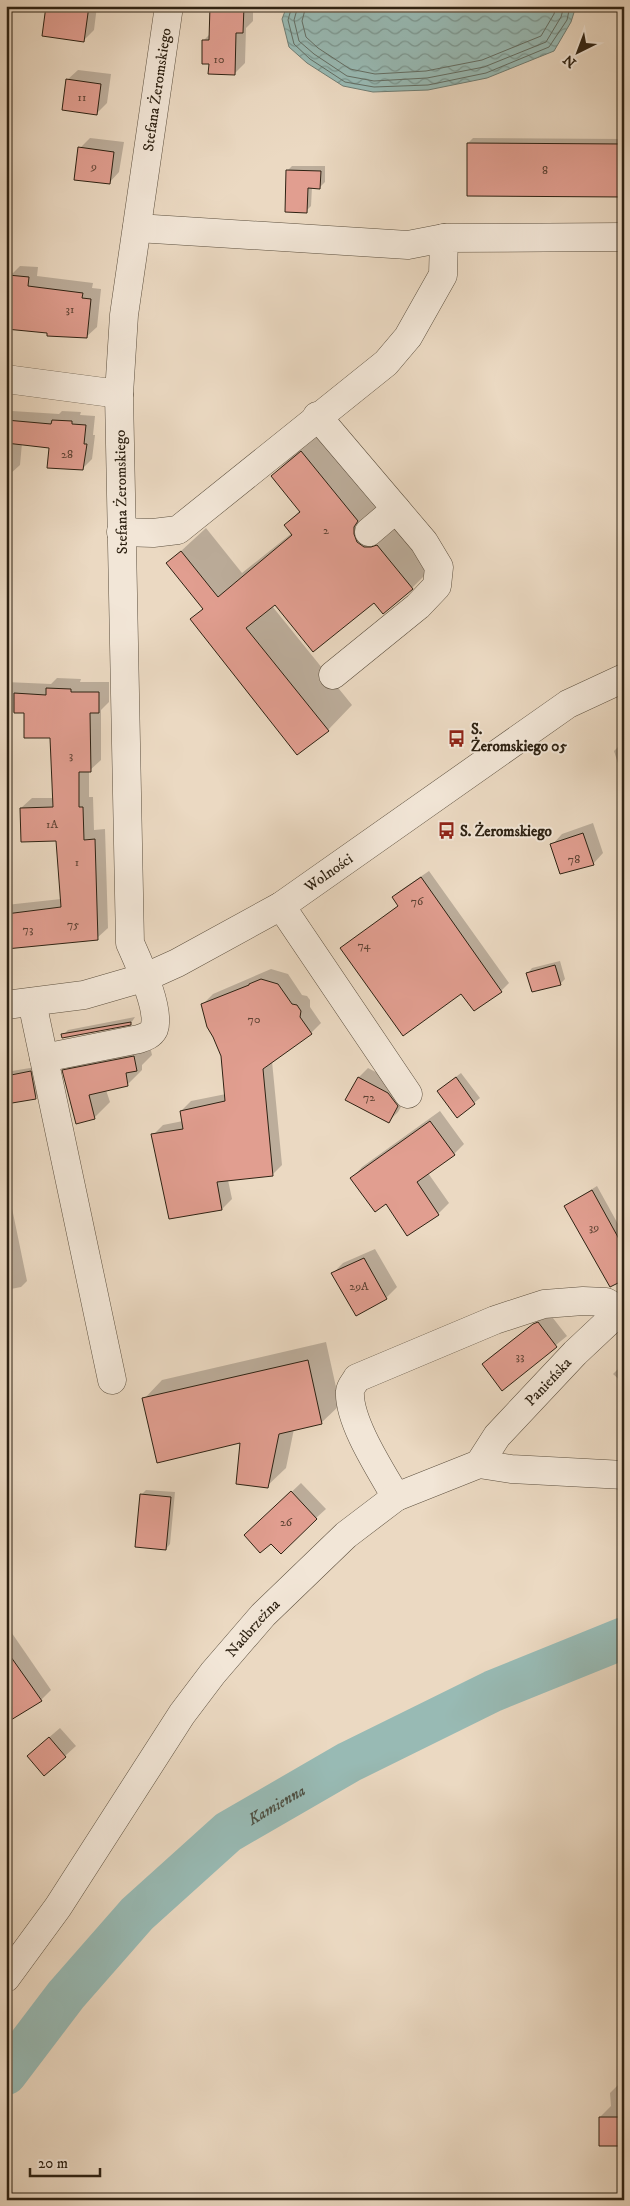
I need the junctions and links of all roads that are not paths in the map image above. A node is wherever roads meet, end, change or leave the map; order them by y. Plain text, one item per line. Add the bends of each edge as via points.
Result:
1 (169, 6) edge
2 (137, 228) junction
3 (624, 237) edge
4 (444, 238) junction
5 (6, 379) edge
6 (119, 394) junction
7 (317, 416) junction
8 (396, 509) junction
9 (121, 532) junction
10 (369, 532) dead end
11 (333, 675) dead end
12 (624, 678) edge
13 (281, 906) junction
14 (146, 977) junction
15 (19, 1003) edge
16 (43, 1052) junction
17 (408, 1094) dead end
18 (622, 1309) edge
19 (112, 1380) dead end
20 (478, 1464) junction
21 (624, 1474) edge
22 (396, 1497) junction
23 (6, 1978) edge

1 - 2 street, Stefana Żeromskiego
2 - 4 street via 408,244
2 - 6 street, Stefana Żeromskiego via 124,315
3 - 4 street
4 - 7 street via 443,275 408,337 386,363
5 - 6 street
6 - 9 street, Stefana Żeromskiego
7 - 8 street
7 - 9 street via 178,530
8 - 10 street
8 - 11 street via 424,542 438,567 437,586 418,606
9 - 14 street, Stefana Żeromskiego via 130,943
12 - 13 street, Wolności via 568,704
13 - 14 street, Wolności
13 - 17 street
14 - 15 street, Wolności via 84,995
14 - 16 street, Stefana Żeromskiego via 154,1017 146,1023
15 - 16 street
16 - 19 street
18 - 20 street, Panieńska via 496,1436
18 - 22 street via 606,1302 583,1300 544,1304 357,1378 350,1390 352,1409 367,1446
20 - 21 street via 511,1469
20 - 22 street, Nadbrzeżna
22 - 23 street, Nadbrzeżna via 346,1535 262,1615 213,1673 182,1714 58,1907

